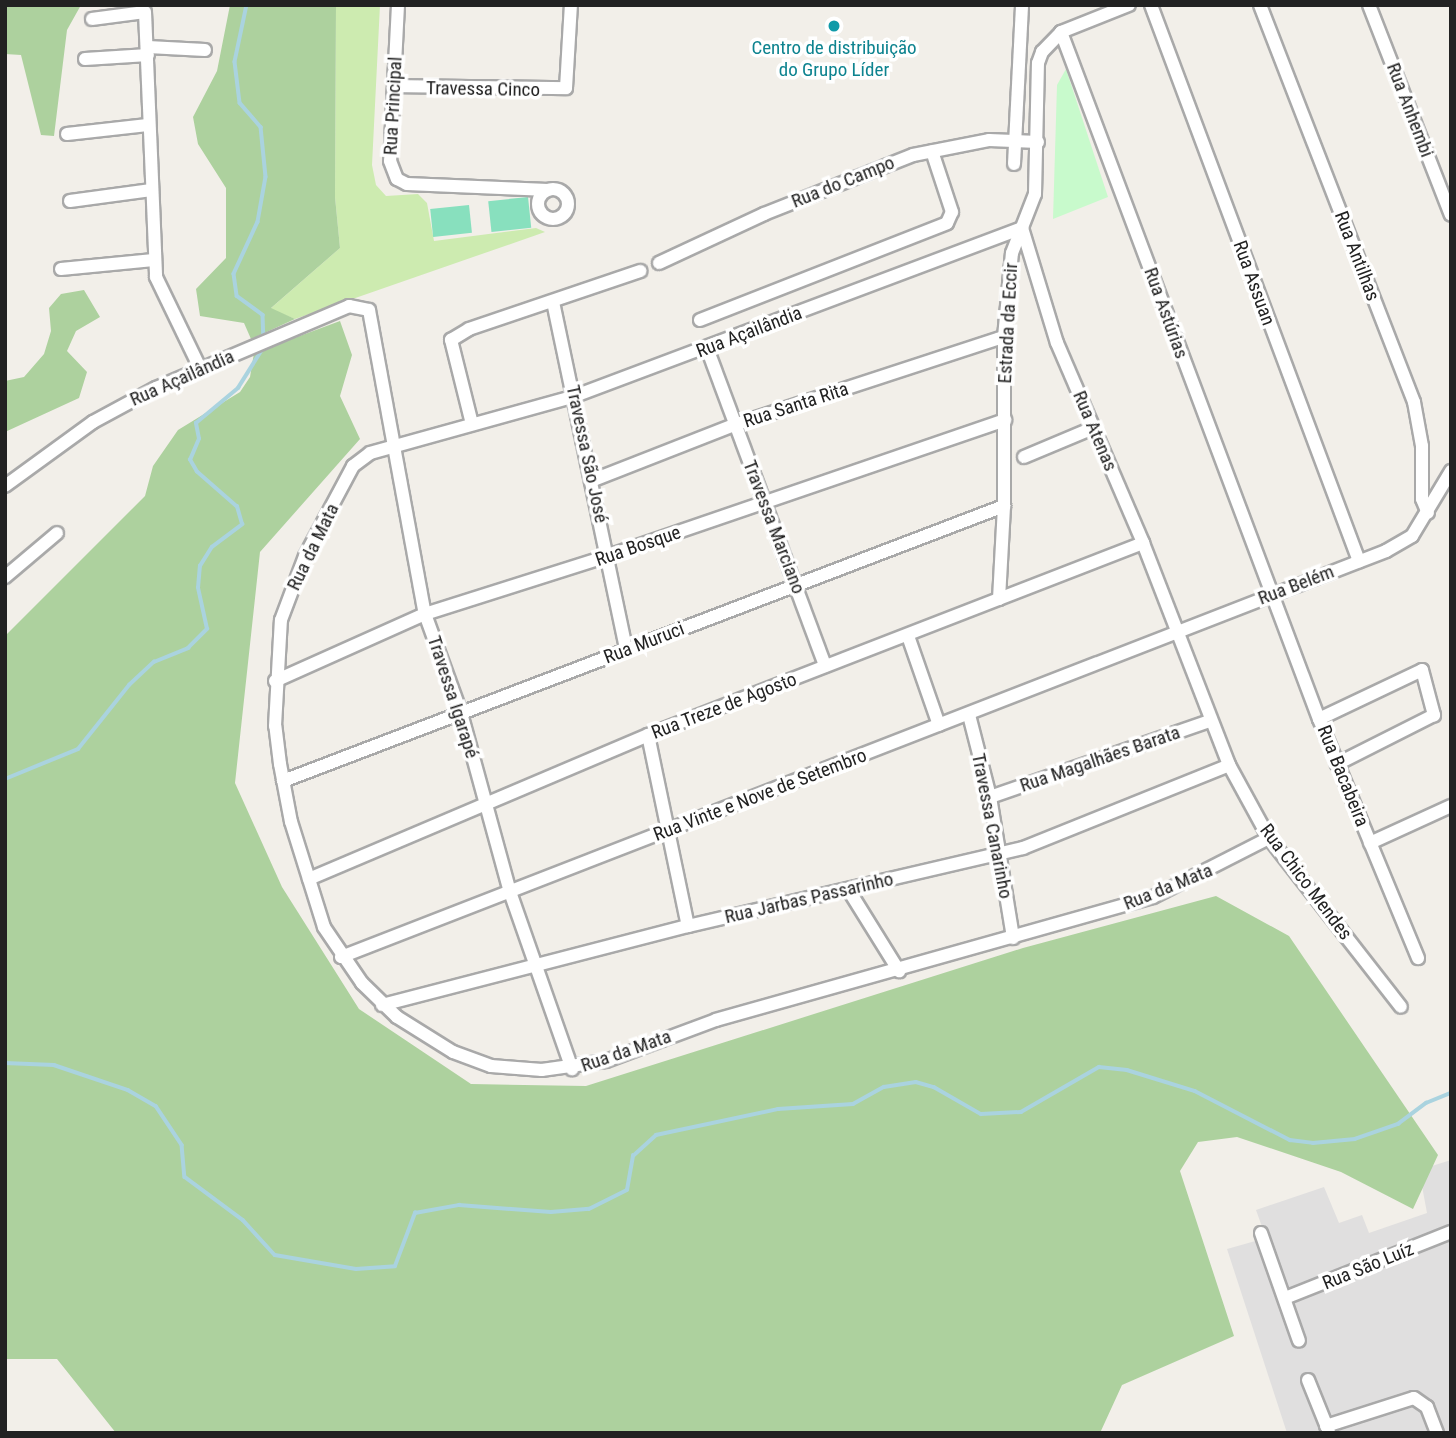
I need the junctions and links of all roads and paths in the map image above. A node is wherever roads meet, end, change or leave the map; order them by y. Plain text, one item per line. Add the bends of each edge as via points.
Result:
1 (398, 5) edge
2 (571, 5) edge
3 (1022, 5) edge
4 (1129, 5) edge
5 (1151, 5) edge
6 (1260, 5) edge
7 (1369, 5) edge
8 (92, 19) dead end
9 (1061, 32) junction
10 (205, 50) dead end
11 (148, 51) junction
12 (85, 59) dead end
13 (394, 86) junction
14 (147, 125) junction
15 (66, 134) dead end
16 (1015, 139) junction
17 (1038, 142) junction
18 (932, 152) junction
19 (1014, 164) dead end
20 (151, 190) junction
21 (548, 190) dead end
22 (70, 201) dead end
23 (1451, 215) edge
24 (1022, 228) junction
25 (154, 260) junction
26 (659, 263) dead end
27 (61, 269) dead end
28 (640, 271) dead end
29 (553, 302) junction
30 (372, 315) joint
31 (700, 320) dead end
32 (1004, 338) junction
33 (707, 348) junction
34 (200, 368) junction
35 (575, 396) junction
36 (1004, 420) junction
37 (472, 424) junction
38 (734, 425) junction
39 (1093, 428) junction
40 (396, 444) junction
41 (1024, 457) dead end
42 (1451, 471) edge
43 (592, 481) junction
44 (5, 486) edge
45 (763, 503) junction
46 (1004, 506) junction
47 (1425, 518) junction
48 (57, 533) dead end
49 (1143, 543) junction
50 (608, 556) junction
51 (1359, 561) junction
52 (7, 573) edge
53 (797, 585) junction
54 (1271, 594) junction
55 (999, 599) junction
56 (425, 614) junction
57 (1178, 631) junction
58 (908, 636) junction
59 (626, 649) junction
60 (825, 666) junction
61 (275, 681) junction
62 (461, 713) junction
63 (969, 715) junction
64 (1319, 719) junction
65 (1209, 721) junction
66 (939, 725) junction
67 (648, 735) junction
68 (1337, 764) junction
69 (1229, 765) junction
70 (283, 781) junction
71 (990, 797) junction
72 (485, 802) junction
73 (1451, 806) edge
74 (667, 831) junction
75 (1269, 838) junction
76 (1370, 843) junction
77 (1001, 853) junction
78 (309, 879) junction
79 (848, 889) junction
80 (510, 892) junction
81 (688, 926) junction
82 (1013, 938) junction
83 (341, 957) junction
84 (1418, 958) dead end
85 (534, 964) junction
86 (900, 971) junction
87 (382, 1005) junction
88 (1401, 1007) dead end
89 (572, 1069) junction
90 (1451, 1232) edge
91 (1261, 1233) dead end
92 (1284, 1298) junction
93 (1299, 1340) dead end
94 (1308, 1380) dead end
95 (1327, 1429) edge
96 (1437, 1433) edge

1 - 13 street, Rua Principal
2 - 13 street, Travessa Cinco via 566,88
3 - 16 street
4 - 9 street
5 - 51 street, Rua Assuan
6 - 47 street, Rua Antilhas via 1414,402 1422,446
7 - 23 street, Rua Anhembi
8 - 11 street via 145,12
9 - 17 street, Estrada da Eccir via 1042,52
9 - 54 street, Rua Astúrias
10 - 11 street
11 - 12 street
11 - 14 street
13 - 21 street, Rua Principal via 390,161 397,178 407,184
14 - 15 street
14 - 20 street
16 - 17 street, Rua do Campo
16 - 18 street, Rua do Campo
16 - 19 street
17 - 24 street, Estrada da Eccir via 1035,194
18 - 26 street, Rua do Campo via 852,177
18 - 31 street via 952,212 947,223
20 - 22 street
20 - 25 street
24 - 32 street, Estrada da Eccir via 1012,253
24 - 33 street, Rua Açailândia
24 - 39 street, Rua Atenas via 1057,343
25 - 27 street
25 - 34 street via 156,277
28 - 29 street
29 - 35 street, Travessa São José
29 - 37 street via 469,329 452,340
30 - 34 street, Rua Açailândia via 365,307 349,306
30 - 40 street, Travessa Igarapé
32 - 36 street, Estrada da Eccir
32 - 38 street, Rua Santa Rita
33 - 35 street, Rua Açailândia
33 - 38 street, Travessa Marciano
34 - 44 street, Rua Açailândia via 93,422
35 - 37 street, Rua Açailândia
35 - 43 street, Travessa São José
36 - 45 street, Rua Bosque
36 - 46 street, Estrada da Eccir
37 - 40 street, Rua da Mata
38 - 43 street, Rua Santa Rita
38 - 45 street, Travessa Marciano
39 - 41 street
39 - 49 street, Rua Atenas
40 - 56 street, Travessa Igarapé
40 - 61 street, Rua da Mata via 370,453 353,466 305,556 281,620
42 - 47 street
43 - 50 street, Travessa São José
45 - 50 street, Rua Bosque
45 - 53 street, Travessa Marciano
46 - 53 street, Rua Muruci
46 - 55 street, Estrada da Eccir
47 - 51 street, Rua Belém via 1412,536
48 - 52 street
49 - 55 street, Rua Treze de Agosto
49 - 57 street, Rua Atenas
50 - 56 street, Rua Bosque
50 - 59 street, Travessa São José
51 - 54 street, Rua Belém
53 - 59 street, Rua Muruci
53 - 60 street, Travessa Marciano
54 - 57 street, Rua Belém
54 - 64 street, Rua Bacabeira
55 - 58 street, Rua Treze de Agosto
56 - 61 street, Rua Bosque
56 - 62 street, Travessa Igarapé
57 - 63 street, Rua Vinte e Nove de Setembro
57 - 65 street, Rua Chico Mendes
58 - 60 street, Rua Treze de Agosto
58 - 66 street
59 - 62 street, Rua Muruci
60 - 67 street, Rua Treze de Agosto
61 - 70 street, Rua da Mata via 275,726
62 - 70 street, Rua Muruci
62 - 72 street, Travessa Igarapé
63 - 66 street, Rua Vinte e Nove de Setembro
63 - 71 street, Travessa Canarinho
64 - 68 street, Rua Bacabeira
64 - 68 street via 1422,670 1434,713
65 - 69 street, Rua Chico Mendes
65 - 71 street, Rua Magalhães Barata
66 - 74 street, Rua Vinte e Nove de Setembro
67 - 72 street, Rua Treze de Agosto
67 - 74 street
68 - 76 street, Rua Bacabeira
69 - 75 street, Rua Chico Mendes
69 - 77 street, Rua Jarbas Passarinho via 1052,839
70 - 78 street, Rua da Mata
71 - 77 street, Travessa Canarinho
72 - 78 street, Rua Treze de Agosto
72 - 80 street, Travessa Igarapé
73 - 76 street
74 - 80 street, Rua Vinte e Nove de Setembro
74 - 81 street
75 - 82 street, Rua da Mata via 1153,897
75 - 88 street, Rua Chico Mendes
76 - 84 street, Rua Bacabeira
77 - 79 street, Rua Jarbas Passarinho
77 - 82 street, Travessa Canarinho
78 - 83 street, Rua da Mata via 324,927
79 - 81 street, Rua Jarbas Passarinho
79 - 86 street
80 - 83 street, Rua Vinte e Nove de Setembro
80 - 85 street, Travessa Igarapé
81 - 85 street, Rua Jarbas Passarinho
82 - 86 street, Rua da Mata
83 - 87 street, Rua da Mata
85 - 87 street, Rua Jarbas Passarinho
85 - 89 street, Travessa Igarapé
86 - 89 street, Rua da Mata via 716,1020
87 - 89 street, Rua da Mata via 421,1034 491,1066 518,1071
90 - 92 street, Rua São Luíz
91 - 92 street
92 - 93 street
94 - 95 street
95 - 96 street via 1414,1398 1427,1407

